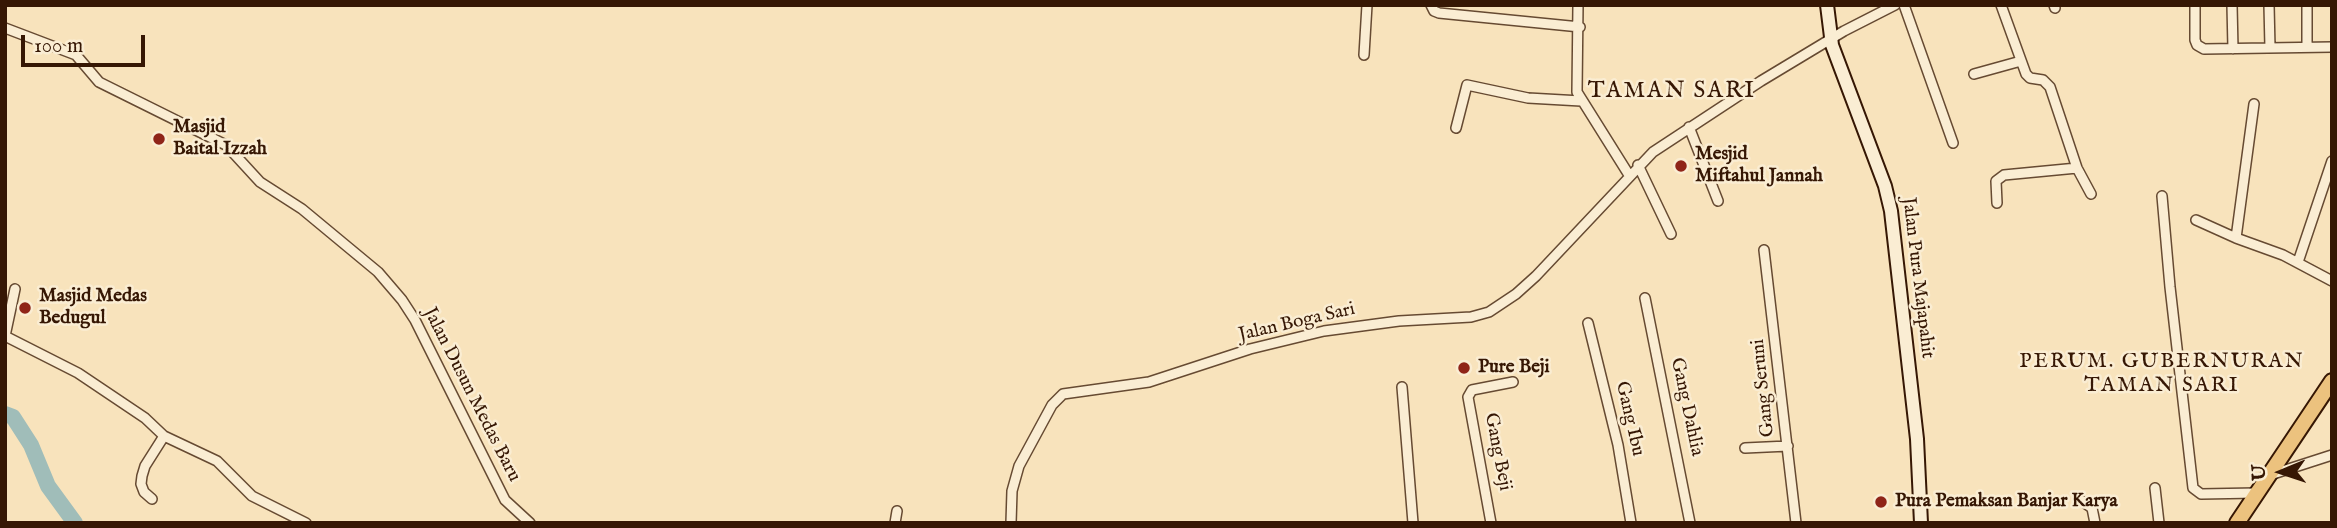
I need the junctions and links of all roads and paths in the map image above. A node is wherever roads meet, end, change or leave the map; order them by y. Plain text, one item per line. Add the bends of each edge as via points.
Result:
1 (1367, 5) edge
2 (1432, 5) edge
3 (1578, 5) edge
4 (1827, 5) edge
5 (1895, 5) edge
6 (1904, 5) edge
7 (2001, 5) edge
8 (2195, 5) edge
9 (2232, 5) edge
10 (2269, 5) edge
11 (2307, 5) edge
12 (1580, 27) junction
13 (5, 29) edge
14 (1830, 40) junction
15 (2307, 47) junction
16 (2332, 47) edge
17 (2270, 48) junction
18 (2233, 49) junction
19 (1364, 55) dead end
20 (2021, 61) junction
21 (1974, 74) dead end
22 (1581, 101) junction
23 (2254, 104) dead end
24 (1689, 127) junction
25 (1457, 128) dead end
26 (1953, 143) dead end
27 (2332, 161) edge
28 (1638, 165) junction
29 (2077, 168) junction
30 (1629, 175) junction
31 (2091, 194) dead end
32 (2162, 196) dead end
33 (1718, 201) dead end
34 (1997, 203) dead end
35 (2196, 220) dead end
36 (1671, 234) dead end
37 (2236, 238) junction
38 (1765, 250) dead end
39 (2298, 262) junction
40 (2332, 281) edge
41 (15, 289) dead end
42 (1645, 298) dead end
43 (1588, 323) dead end
44 (5, 336) edge
45 (2332, 380) edge
46 (1513, 382) dead end
47 (1402, 387) dead end
48 (164, 436) junction
49 (1788, 446) junction
50 (1745, 448) dead end
51 (2332, 455) edge
52 (2270, 475) junction
53 (2155, 488) dead end
54 (2256, 493) junction
55 (152, 499) dead end
56 (2082, 502) dead end
57 (897, 510) dead end
58 (306, 523) edge
59 (530, 523) edge
60 (895, 523) edge
61 (1011, 523) edge
62 (1413, 523) edge
63 (1491, 523) edge
64 (1631, 523) edge
65 (1690, 523) edge
66 (1796, 523) edge
67 (1921, 523) edge
68 (2095, 523) edge
69 (2159, 523) edge
70 (2237, 523) edge

1 - 19 street
2 - 12 street via 1438,13
3 - 12 street
4 - 14 street, Jalan Pura Majapahit
5 - 14 street
6 - 26 street
7 - 20 street
8 - 18 street via 2199,46
9 - 18 street
10 - 17 street
11 - 15 street
12 - 22 street via 1576,80
13 - 59 street, Jalan Dusun Medas Baru via 76,54 96,80 226,145 260,182 302,209 378,272 415,320 505,500
14 - 24 street
14 - 67 street, Jalan Pura Majapahit via 1891,211
15 - 16 street
15 - 17 street
17 - 18 street
20 - 21 street
20 - 29 street via 2028,76 2043,80 2052,90
22 - 25 street via 1528,98 1467,85
22 - 30 street
23 - 37 street
24 - 28 street
24 - 33 street
27 - 39 street
28 - 30 street
28 - 36 street
29 - 31 street
29 - 34 street via 2004,175 1996,181
30 - 61 street, Jalan Boga Sari via 1526,285 1483,315 1324,331 1250,349 1158,380 1063,394 1052,405 1019,466
32 - 54 street via 2193,488 2202,494
35 - 37 street
37 - 39 street
38 - 49 street, Gang Seruni
39 - 40 street
41 - 44 street
42 - 65 street, Gang Dahlia
43 - 64 street, Gang Ibu via 1618,445
44 - 48 street via 85,378
45 - 52 main road
46 - 63 street, Gang Beji via 1472,390 1468,397
47 - 62 street
48 - 55 street via 142,476 144,492
48 - 58 street via 217,461 252,496
49 - 50 street
49 - 66 street, Gang Seruni
51 - 52 street
52 - 54 main road
53 - 69 street
54 - 70 main road
56 - 68 street via 2092,508
57 - 60 street

